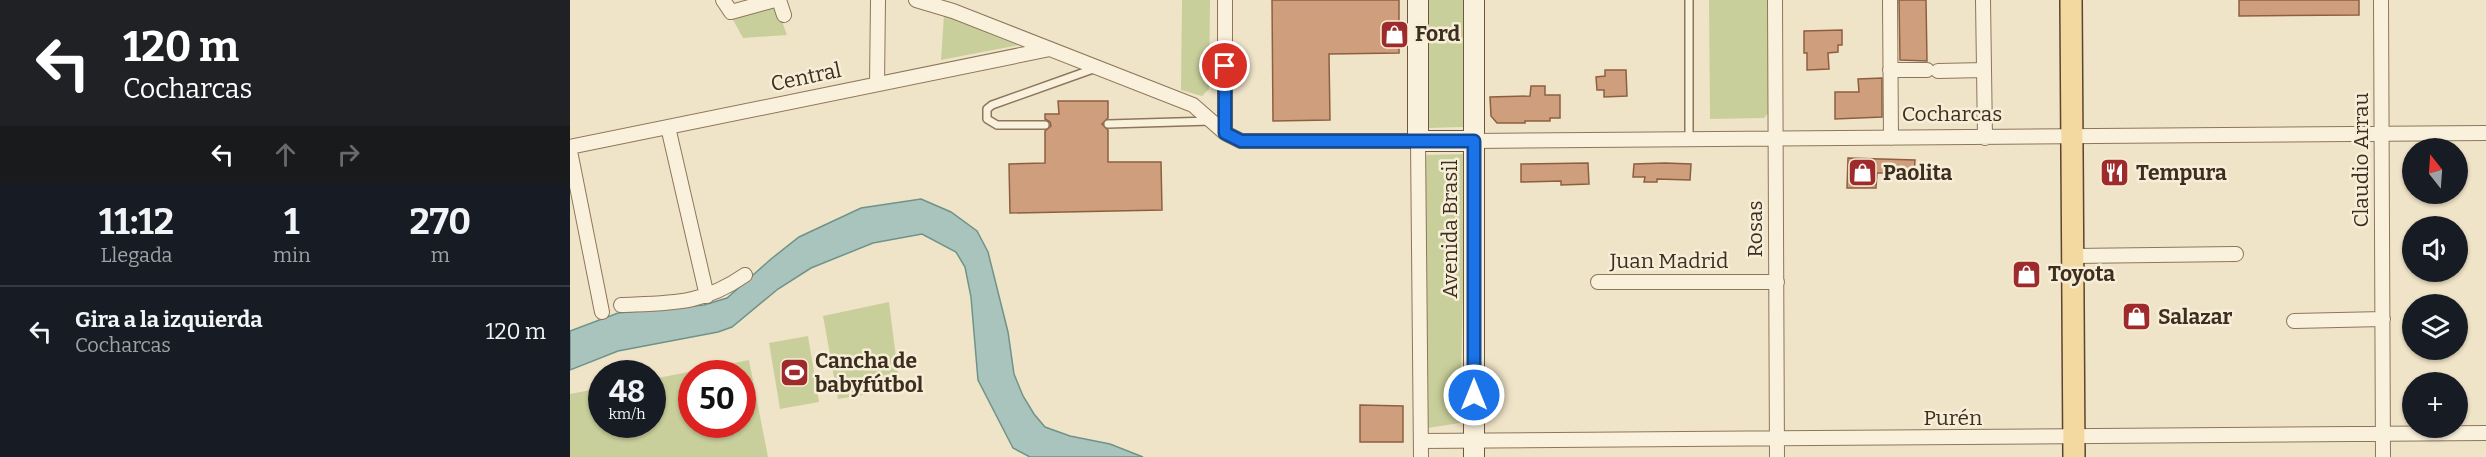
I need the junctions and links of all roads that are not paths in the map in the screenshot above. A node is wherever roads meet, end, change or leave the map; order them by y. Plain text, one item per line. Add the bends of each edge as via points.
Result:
1 (723, 0) edge
2 (777, 0) edge
3 (878, 0) edge
4 (916, 0) edge
5 (1225, 0) edge
6 (1418, 0) edge
7 (1474, 0) edge
8 (1689, 0) edge
9 (1775, 0) edge
10 (1890, 0) edge
11 (1983, 0) edge
12 (2072, 0) edge
13 (2381, 0) edge
14 (953, 5) edge
15 (784, 15) dead end
16 (1050, 49) junction
17 (1098, 68) junction
18 (1890, 70) junction
19 (1984, 70) junction
20 (877, 84) junction
21 (1213, 121) junction
22 (1108, 124) dead end
23 (1045, 125) dead end
24 (668, 127) junction
25 (1225, 133) junction
26 (2382, 134) junction
27 (2486, 134) edge
28 (2072, 137) junction
29 (1891, 138) junction
30 (1985, 138) junction
31 (1689, 139) junction
32 (1776, 139) junction
33 (1418, 141) junction
34 (1474, 141) junction
35 (570, 149) edge
36 (2236, 254) dead end
37 (2073, 256) junction
38 (745, 275) dead end
39 (1598, 282) dead end
40 (1776, 282) junction
41 (706, 296) junction
42 (621, 305) dead end
43 (602, 312) dead end
44 (2382, 319) junction
45 (2294, 321) dead end
46 (2486, 433) edge
47 (2383, 434) junction
48 (1777, 440) junction
49 (1421, 441) junction
50 (2074, 447) edge
51 (1474, 449) edge
52 (1421, 457) edge
53 (1777, 457) edge
54 (2383, 457) edge

1 - 2 street via 731,12
2 - 15 street
3 - 20 street
4 - 14 street
5 - 25 street
6 - 33 main road, Avenida Brasil
7 - 34 main road, Avenida Brasil
8 - 31 lane
9 - 32 street, Rosas
10 - 18 street
11 - 19 street
12 - 28 main road
13 - 26 street, Claudio Arrau
14 - 16 street
16 - 17 street
16 - 20 street, Central
17 - 21 street via 1193,105
17 - 23 lane via 987,109 987,119 997,125
18 - 19 street
18 - 29 street
19 - 30 street
20 - 24 street, Central
21 - 22 lane
21 - 25 street
24 - 35 street, Central
24 - 41 street
25 - 33 street via 1252,142
26 - 27 street, Cocharcas
26 - 28 street, Cocharcas
26 - 44 street, Claudio Arrau
28 - 30 street, Cocharcas
28 - 37 main road
29 - 30 street, Cocharcas
29 - 32 street, Cocharcas
31 - 32 street, Cocharcas
31 - 34 street, Cocharcas
32 - 40 street, Rosas
33 - 34 main road, Cocharcas
33 - 49 street, Avenida Brasil
34 - 51 main road, Avenida Brasil
35 - 43 street
36 - 37 street
37 - 50 main road
38 - 41 street
39 - 40 street, Juan Madrid
40 - 48 street, Rosas
41 - 42 street via 669,303
44 - 45 street
44 - 47 street, Claudio Arrau
46 - 47 street, Purén
47 - 50 street, Purén
47 - 54 street, Claudio Arrau
48 - 50 street, Purén
48 - 51 street, Purén
48 - 53 street, Rosas
49 - 51 street, Purén
49 - 52 street, Avenida Brasil

